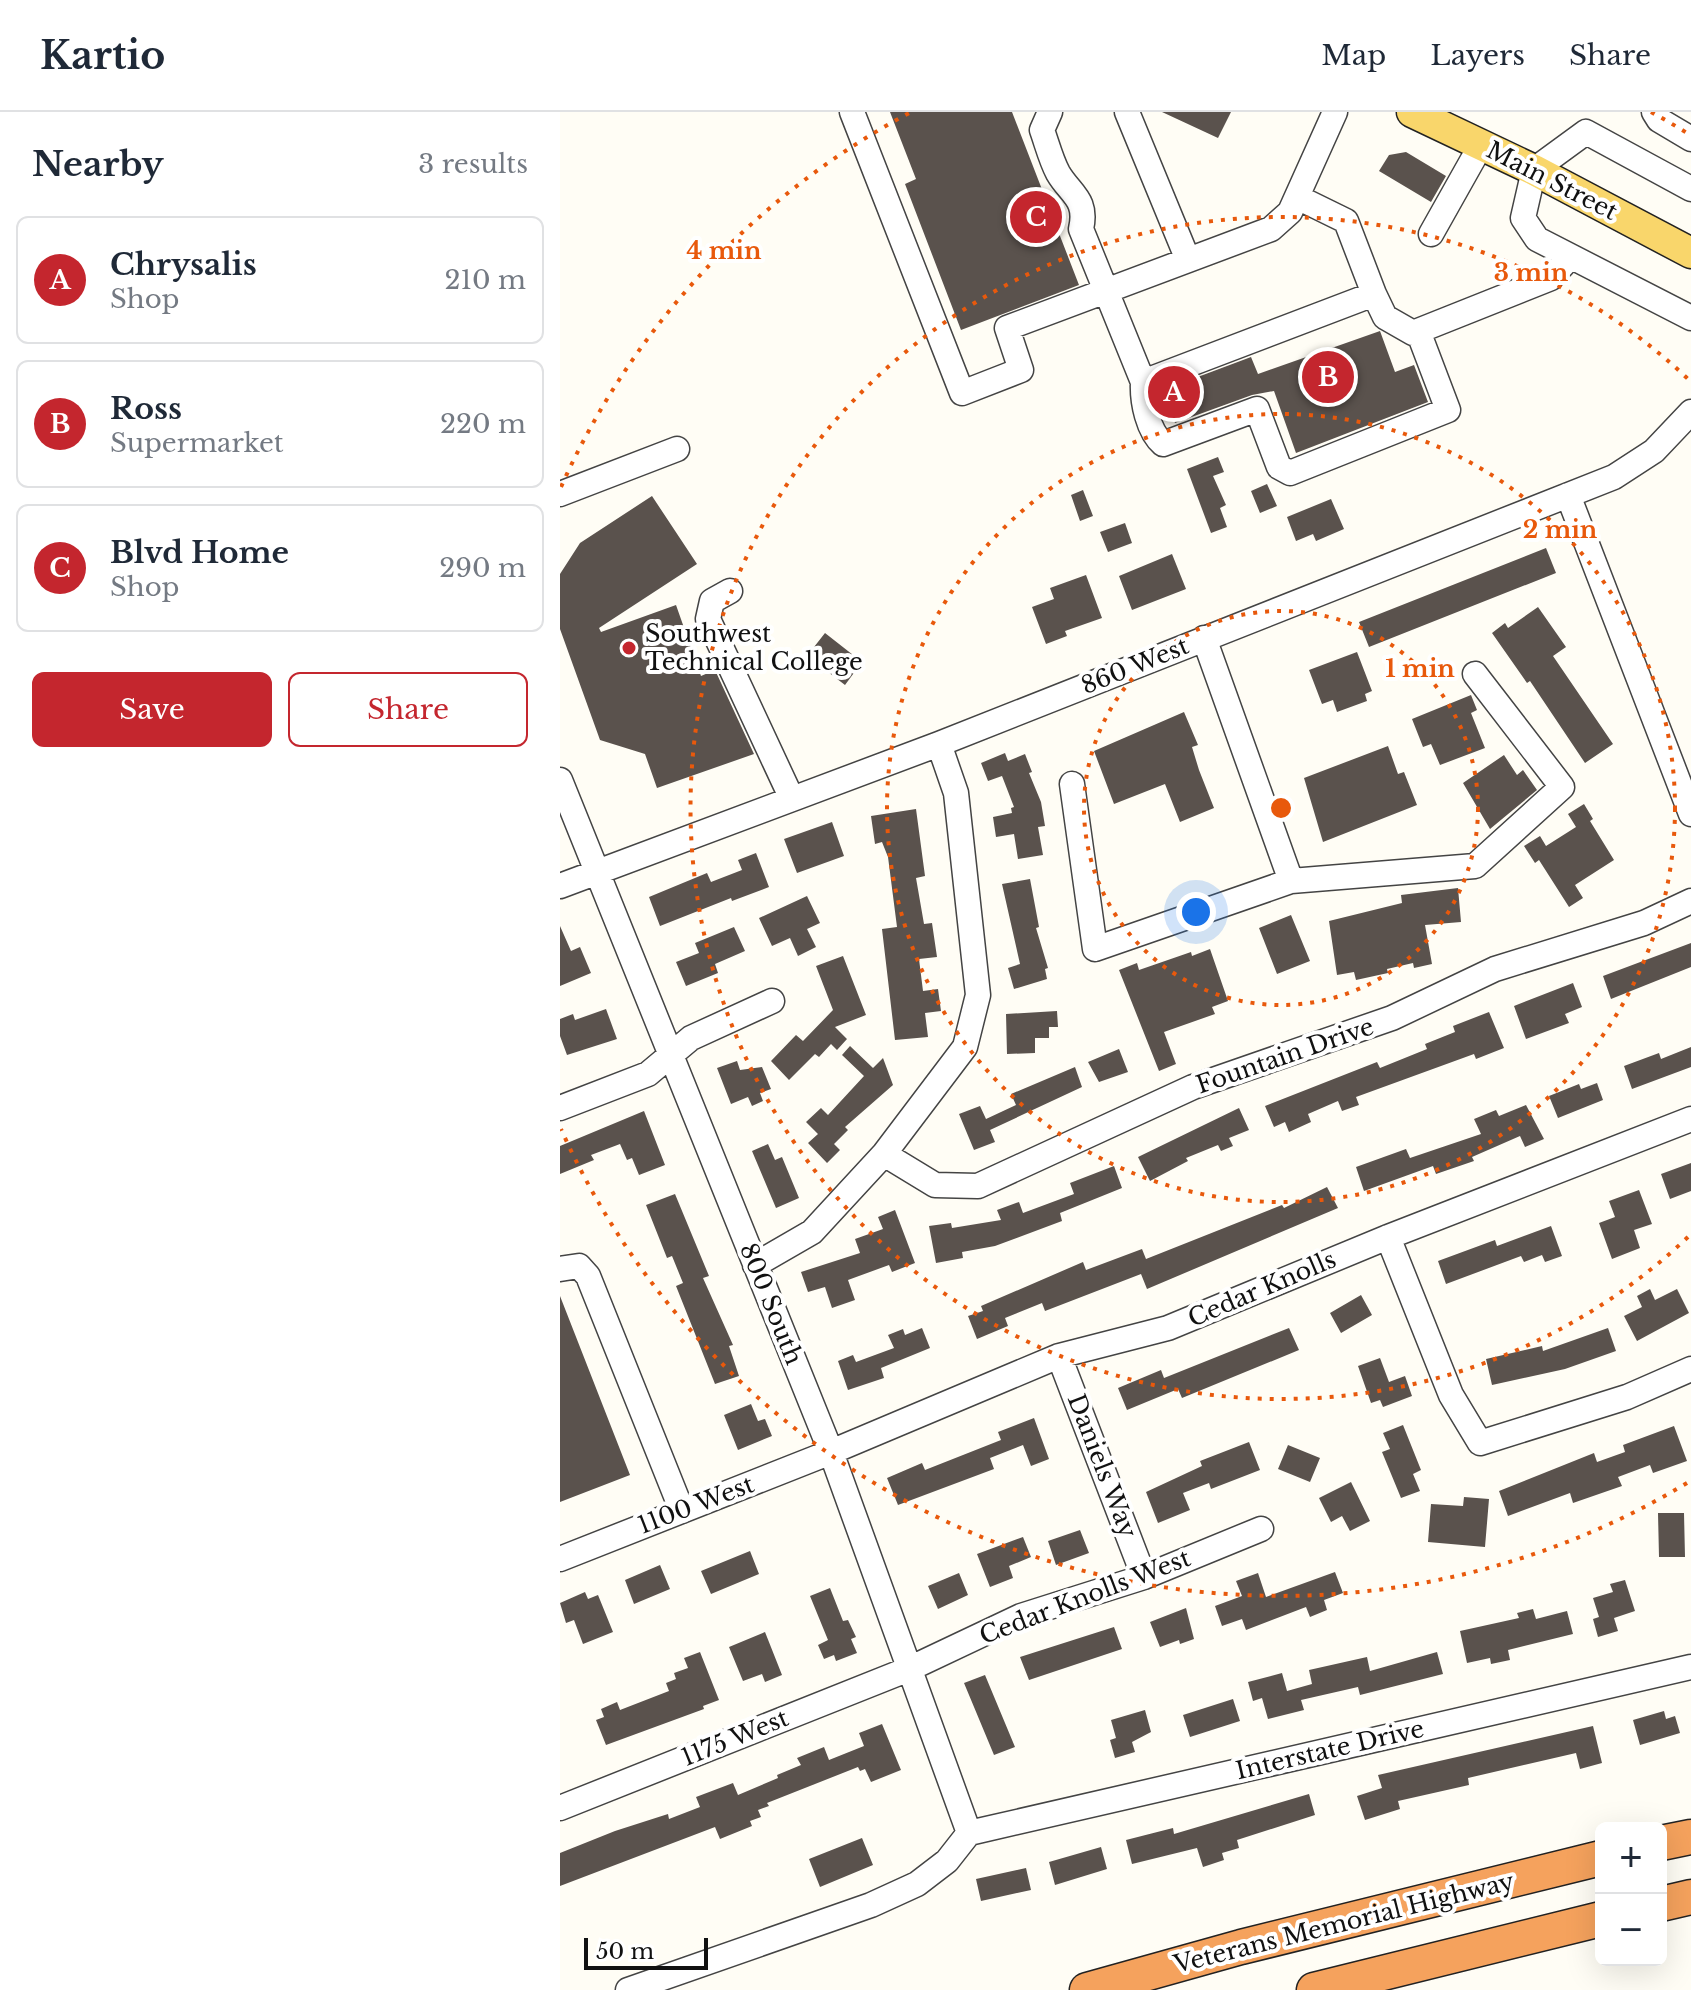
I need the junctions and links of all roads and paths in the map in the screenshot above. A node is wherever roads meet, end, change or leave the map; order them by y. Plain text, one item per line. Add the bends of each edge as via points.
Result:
1 (852, 112) edge
2 (1050, 112) edge
3 (1127, 112) edge
4 (1335, 112) edge
5 (1412, 112) edge
6 (1654, 112) edge
7 (1691, 139) edge
8 (1481, 145) junction
9 (1534, 170) junction
10 (1691, 189) edge
11 (1297, 197) junction
12 (1431, 234) dead end
13 (1691, 253) edge
14 (1570, 257) junction
15 (1188, 260) junction
16 (1106, 292) junction
17 (1374, 294) junction
18 (1691, 318) edge
19 (1418, 331) junction
20 (1143, 382) junction
21 (1691, 412) edge
22 (677, 449) dead end
23 (560, 494) edge
24 (1568, 495) junction
25 (730, 591) dead end
26 (1204, 638) junction
27 (1475, 674) dead end
28 (939, 744) junction
29 (560, 780) edge
30 (1072, 784) dead end
31 (792, 799) junction
32 (1691, 814) edge
33 (596, 872) junction
34 (1291, 881) junction
35 (560, 886) edge
36 (1691, 901) edge
37 (772, 1001) dead end
38 (673, 1055) junction
39 (560, 1108) edge
40 (1691, 1119) edge
41 (884, 1154) junction
42 (1388, 1237) junction
43 (755, 1265) junction
44 (560, 1269) edge
45 (1059, 1356) junction
46 (1691, 1369) edge
47 (831, 1452) junction
48 (682, 1511) junction
49 (1261, 1529) dead end
50 (560, 1559) edge
51 (1144, 1577) junction
52 (1691, 1667) edge
53 (909, 1669) junction
54 (560, 1808) edge
55 (969, 1833) junction
56 (1691, 1837) edge
57 (1667, 1842) edge
58 (1595, 1859) edge
59 (1691, 1897) edge
60 (1667, 1903) edge
61 (1595, 1920) edge
62 (628, 1990) edge
63 (1087, 1990) edge
64 (1314, 1990) edge

1 - 16 street via 962,393 1021,370 1007,328
2 - 16 street via 1042,130 1059,176 1074,189 1084,216 1081,229
3 - 15 street
4 - 11 street
5 - 8 main road, Main Street
6 - 7 street
8 - 9 main road, Main Street
8 - 12 street
9 - 10 street via 1586,132
9 - 13 main road, Main Street
9 - 14 street via 1523,218 1537,239
11 - 15 street via 1290,212 1271,229
11 - 17 street via 1346,221
14 - 18 street
14 - 19 street via 1551,278
15 - 16 street
16 - 20 street
17 - 19 street via 1385,317
17 - 20 street
19 - 20 street via 1448,410 1290,473 1279,467 1257,409 1163,444 1142,400
21 - 24 street, 860 West via 1639,462
22 - 23 street
24 - 26 street, 860 West
24 - 32 street
25 - 31 street via 712,601 708,619
26 - 28 street, 860 West
26 - 34 street
27 - 34 street via 1562,787 1475,866
28 - 31 street, 860 West
28 - 41 street via 956,793 978,995 965,1047
29 - 33 street, 800 South
30 - 34 street via 1095,949
31 - 33 street, 860 West
33 - 35 street, 860 West
33 - 38 street, 800 South
36 - 41 street, Fountain Drive via 1644,923 1495,969 1392,1018 1193,1087 978,1186 935,1185
37 - 38 street via 691,1038
38 - 39 street via 648,1074
38 - 43 street, 800 South
40 - 42 street, Cedar Knolls
41 - 43 street via 812,1232
42 - 45 street, Cedar Knolls via 1168,1328
42 - 46 street via 1451,1395 1480,1443 1627,1397
43 - 47 street, 800 South
44 - 48 street via 579,1266 588,1276
45 - 47 street, Cedar Knolls
45 - 51 street, Daniels Way
47 - 48 street, 1100 West
47 - 53 street, 800 South
48 - 50 street, 1100 West
49 - 51 street, Cedar Knolls West
51 - 53 street, Cedar Knolls West via 1021,1616
52 - 55 street, Interstate Drive
53 - 54 street, 1175 West
53 - 55 street, 800 South
55 - 62 street via 947,1861 917,1884
56 - 57 highway
58 - 63 highway, Veterans Memorial Highway
59 - 60 highway
61 - 64 highway

